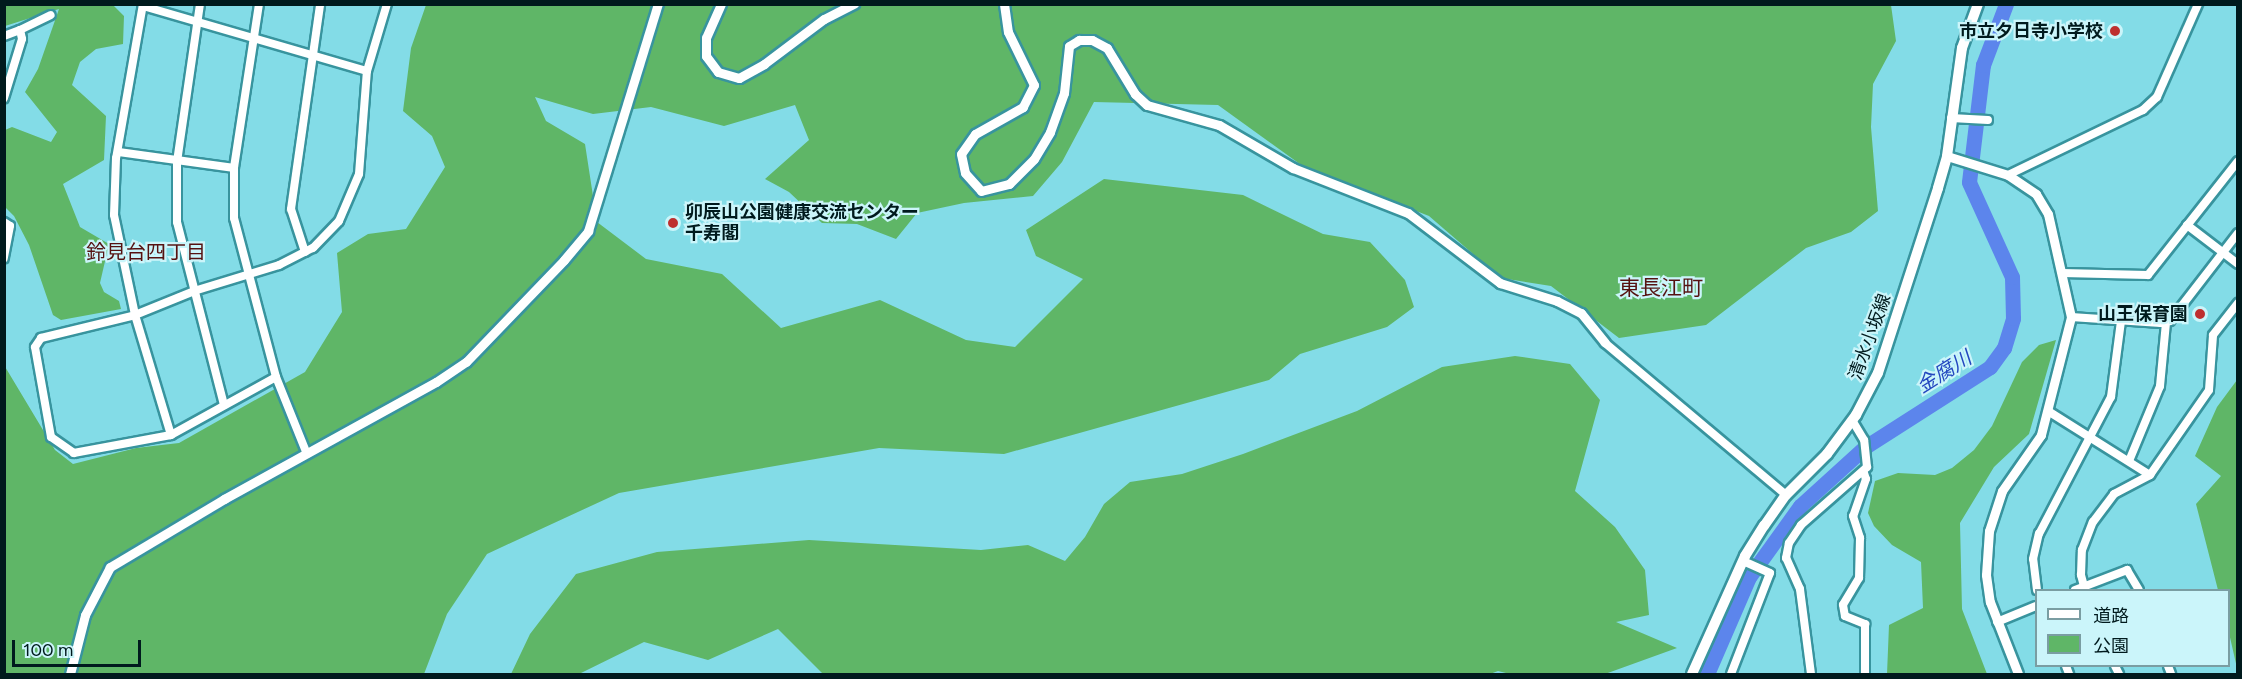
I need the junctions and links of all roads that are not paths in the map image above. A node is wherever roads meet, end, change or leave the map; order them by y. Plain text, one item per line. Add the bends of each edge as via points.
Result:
1 (200, 4) edge
2 (259, 4) edge
3 (320, 4) edge
4 (387, 4) edge
5 (658, 4) edge
6 (721, 4) edge
7 (854, 4) edge
8 (1004, 4) edge
9 (1978, 4) edge
10 (2199, 4) edge
11 (143, 5) edge
12 (51, 15) dead end
13 (198, 23) junction
14 (20, 30) junction
15 (4, 36) edge
16 (255, 40) junction
17 (312, 56) junction
18 (367, 71) junction
19 (4, 98) edge
20 (1955, 118) junction
21 (1988, 120) dead end
22 (119, 152) junction
23 (1952, 157) junction
24 (177, 160) junction
25 (2238, 161) edge
26 (234, 168) junction
27 (2008, 175) junction
28 (4, 222) edge
29 (2187, 225) junction
30 (2238, 233) edge
31 (305, 252) junction
32 (2222, 252) junction
33 (4, 258) edge
34 (2238, 264) edge
35 (2062, 273) junction
36 (249, 275) junction
37 (194, 291) junction
38 (2238, 303) edge
39 (135, 315) junction
40 (2071, 317) junction
41 (2121, 321) junction
42 (2166, 322) junction
43 (1605, 343) joint
44 (276, 377) junction
45 (224, 405) junction
46 (2048, 411) junction
47 (1852, 420) junction
48 (171, 435) junction
49 (2091, 437) junction
50 (307, 454) junction
51 (2129, 461) junction
52 (1865, 470) junction
53 (2150, 474) junction
54 (1786, 495) junction
55 (1745, 559) junction
56 (2037, 589) edge
57 (2085, 589) edge
58 (2138, 589) edge
59 (2035, 607) edge
60 (1997, 622) junction
61 (70, 675) edge
62 (1692, 675) edge
63 (1731, 675) edge
64 (1811, 675) edge
65 (1865, 675) edge
66 (2018, 675) edge

1 - 13 street
2 - 16 street
3 - 17 street
4 - 18 street
5 - 50 street via 588,231 466,362
6 - 7 street via 706,38 706,56 718,72 739,78 824,19
8 - 43 street via 1008,32 1034,84 1023,106 975,134 961,154 965,173 981,191 1009,184 1034,159 1050,132 1064,93 1069,46 1079,40 1092,40 1107,48 1135,94 1147,105 1218,125 1293,168 1408,213 1500,283 1581,313
9 - 20 main road, 清水小坂線 via 1962,48
10 - 27 street via 2157,98 2132,115
11 - 13 street
11 - 22 street via 136,25
12 - 14 street
13 - 16 street
13 - 24 street
14 - 15 street
14 - 19 street via 22,39
16 - 17 street
16 - 26 street
17 - 18 street
17 - 31 street via 291,209
18 - 31 street via 361,165 350,204 339,221
20 - 21 street
20 - 23 main road, 清水小坂線
22 - 24 street
22 - 39 street via 114,215
23 - 27 street
23 - 47 main road, 清水小坂線 via 1878,373
24 - 26 street
24 - 37 street via 177,222
25 - 29 street
26 - 36 street via 234,218
27 - 35 street via 2036,194 2048,214
28 - 33 street via 10,226
29 - 32 street
29 - 35 street via 2148,275
30 - 32 street
31 - 36 street
32 - 34 street
32 - 42 street
35 - 40 street
36 - 37 street
36 - 44 street
37 - 39 street
37 - 45 street
38 - 53 street via 2213,335 2209,390
39 - 48 street
39 - 48 street via 41,338 35,347 51,437 74,453
40 - 41 street
40 - 46 street
41 - 42 street
41 - 49 street via 2115,383
42 - 51 street via 2160,386
43 - 54 street
44 - 45 street
44 - 50 street
45 - 48 street
46 - 49 street
46 - 60 street via 2041,435 2002,491 1989,531 1986,575
47 - 52 street via 1864,440
47 - 54 main road, 清水小坂線 via 1827,454
49 - 51 street
49 - 56 street via 2039,534 2033,560
50 - 61 street via 110,567 85,615
51 - 53 street
52 - 64 street via 1801,525 1789,543 1786,558 1800,589
52 - 65 street via 1866,479 1853,516 1860,538 1859,578 1843,605 1845,616 1865,624 1868,631
53 - 57 street via 2114,494 2093,522 2082,550
54 - 55 main road, 清水小坂線
55 - 62 main road, 清水小坂線
55 - 63 street via 1770,573
57 - 58 street via 2127,570
59 - 60 street
60 - 66 street

